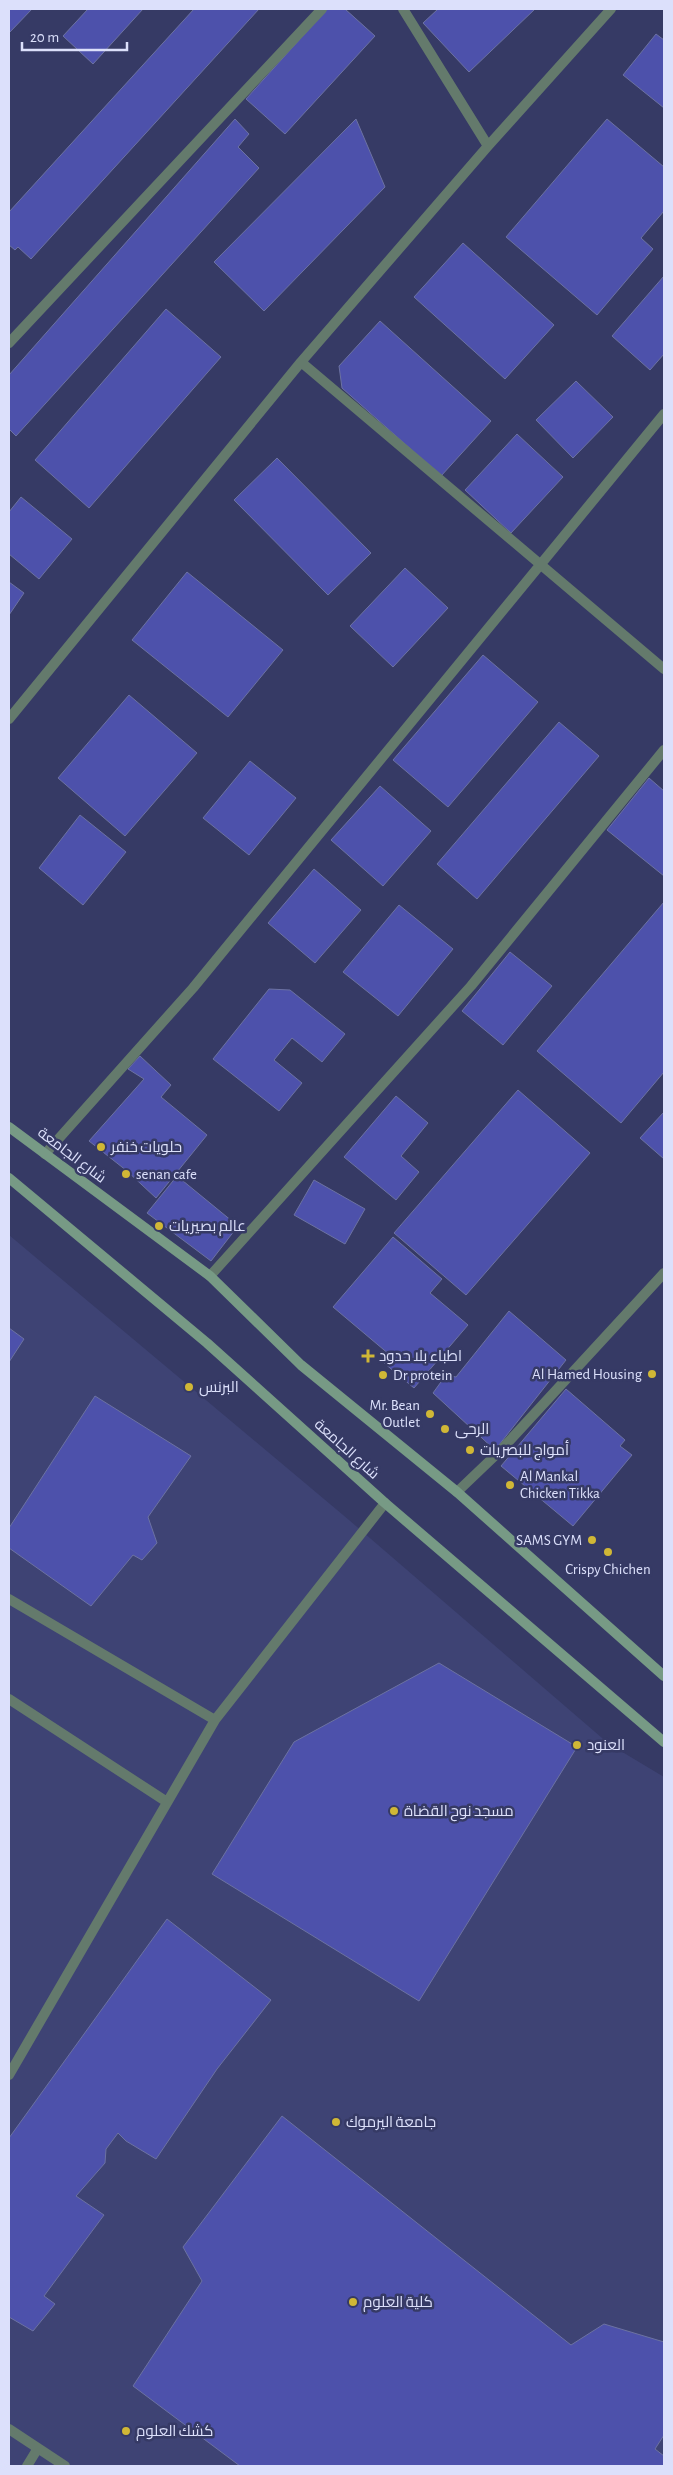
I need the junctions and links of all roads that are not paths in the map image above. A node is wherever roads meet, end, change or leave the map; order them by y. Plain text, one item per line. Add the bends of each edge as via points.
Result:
1 (322, 9) edge
2 (403, 9) edge
3 (611, 9) edge
4 (488, 146) junction
5 (9, 343) edge
6 (301, 362) junction
7 (664, 414) edge
8 (540, 564) junction
9 (664, 669) edge
10 (9, 719) edge
11 (664, 750) edge
12 (9, 1127) edge
13 (45, 1154) junction
14 (9, 1178) edge
15 (664, 1273) edge
16 (210, 1276) junction
17 (457, 1492) junction
18 (385, 1503) junction
19 (9, 1599) edge
20 (664, 1676) edge
21 (9, 1699) edge
22 (215, 1720) junction
23 (664, 1742) edge
24 (167, 1802) junction
25 (9, 2075) edge
26 (9, 2429) edge
27 (38, 2448) junction
28 (27, 2466) edge
29 (65, 2466) edge

1 - 5 street
2 - 4 street
3 - 4 street
4 - 6 street
6 - 8 street
6 - 10 street
7 - 8 street
8 - 9 street
8 - 13 street via 193,988
11 - 16 street via 471,986
12 - 13 main road, شارع الجامعة
13 - 16 main road, شارع الجامعة
14 - 18 main road, شارع الجامعة via 207,1343
15 - 17 street via 502,1449
16 - 17 main road, شارع الجامعة via 301,1365
17 - 20 main road, شارع الجامعة
18 - 22 street
18 - 23 main road, شارع الجامعة
19 - 22 street
21 - 24 street
22 - 24 street
24 - 25 street
26 - 27 street
27 - 28 street
27 - 29 street

